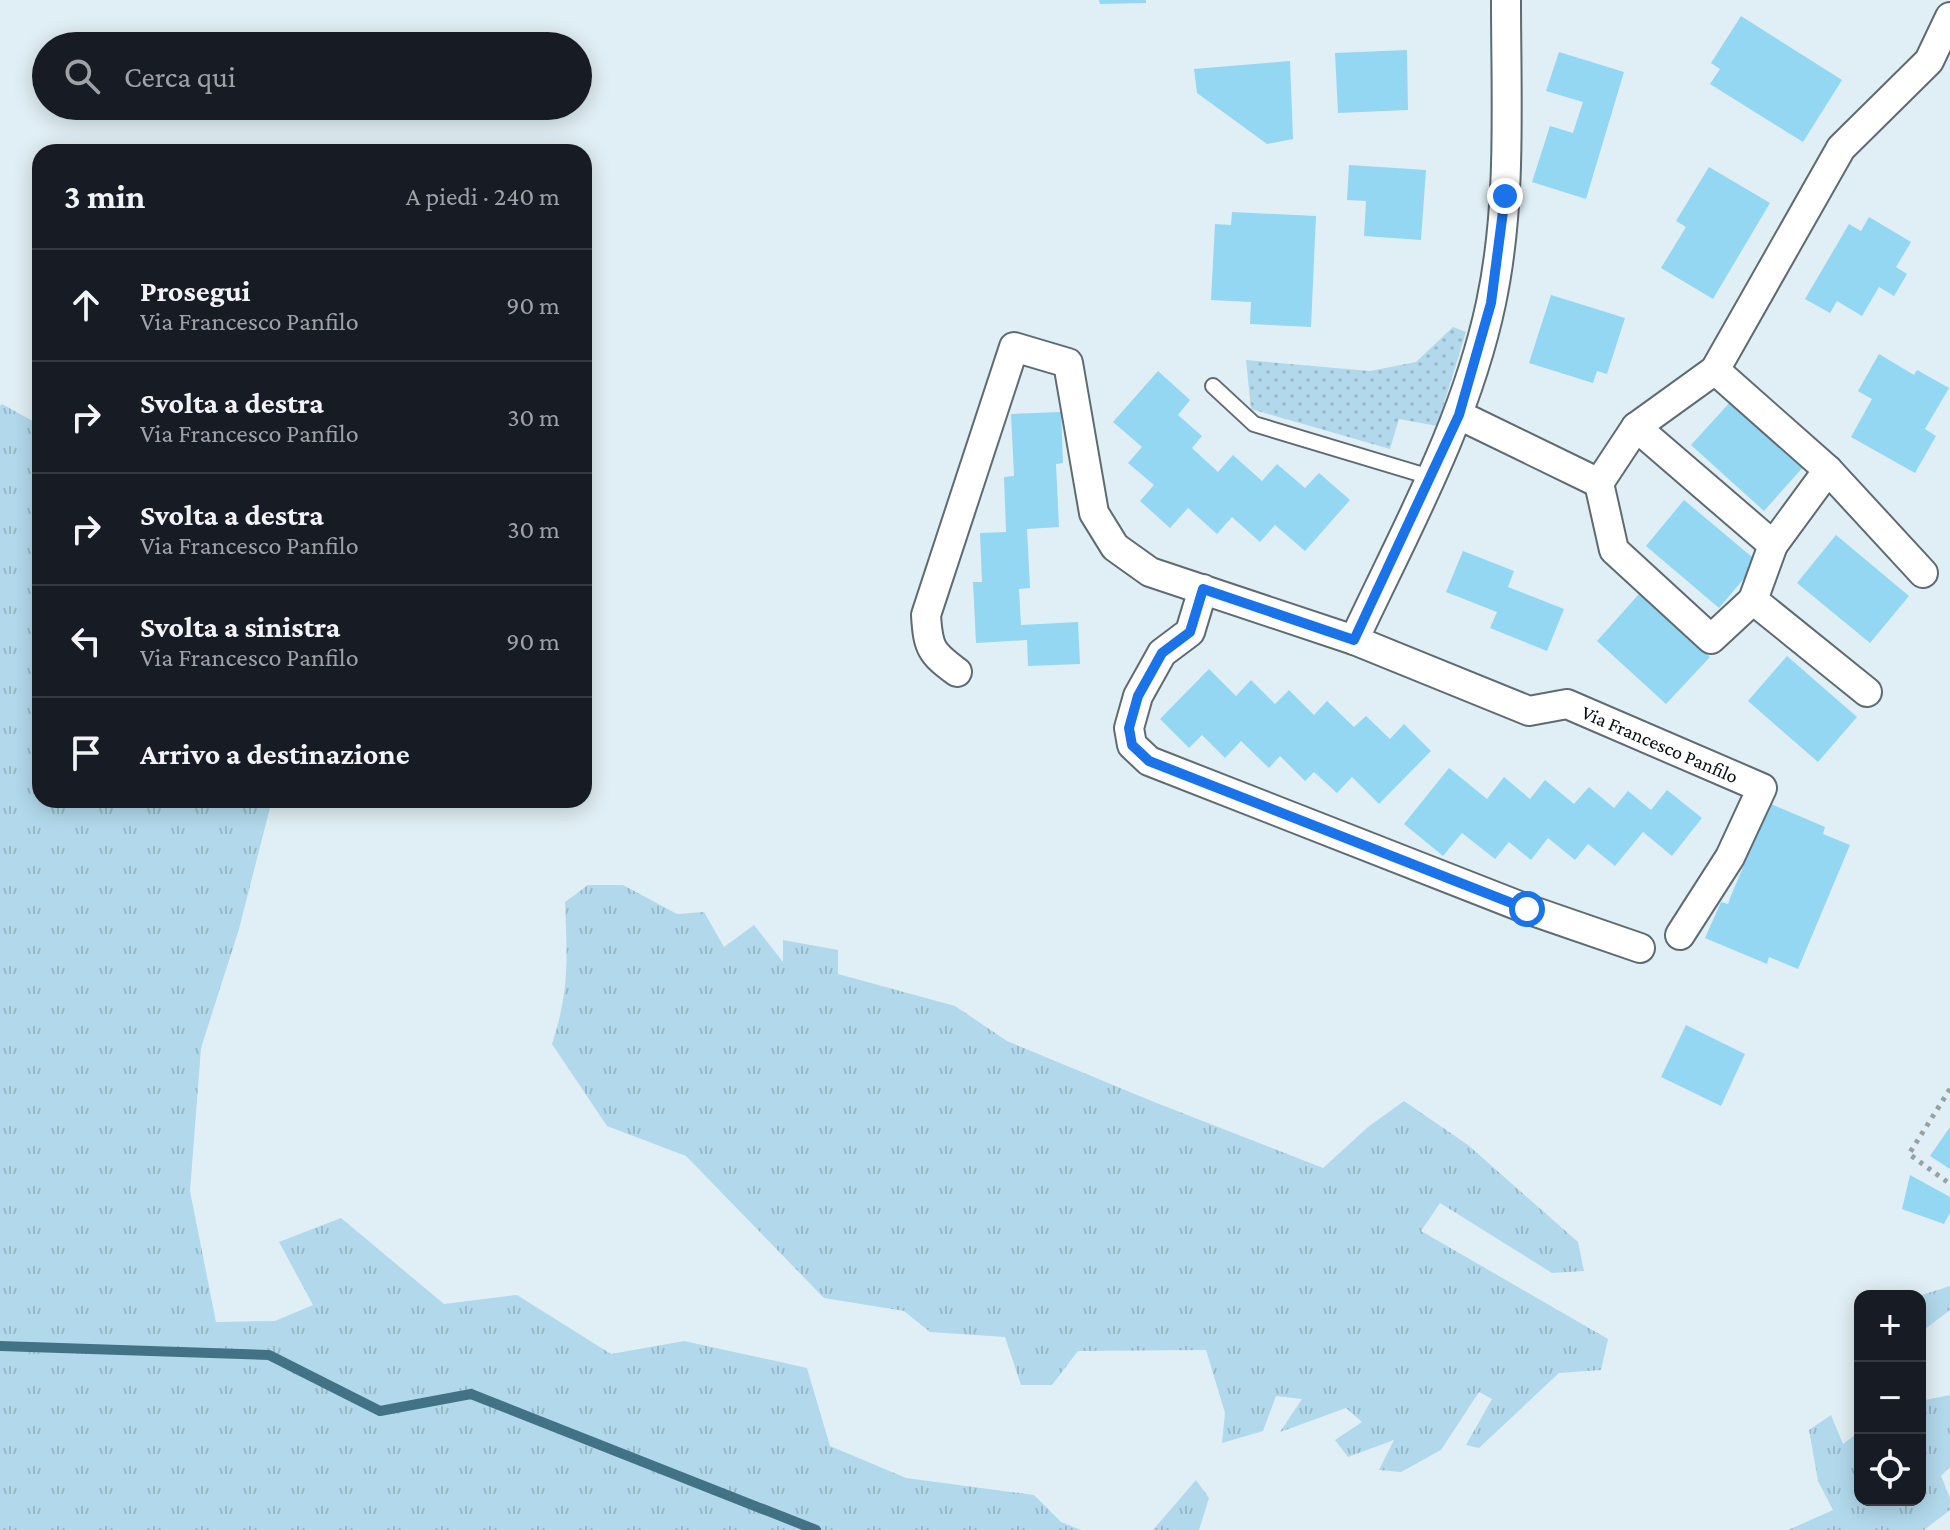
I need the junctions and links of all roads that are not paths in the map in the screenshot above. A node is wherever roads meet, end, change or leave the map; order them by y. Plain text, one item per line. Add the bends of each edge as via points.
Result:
1 (1506, 0) edge
2 (1950, 17) edge
3 (1715, 370) junction
4 (1213, 386) dead end
5 (1459, 415) junction
6 (1636, 427) junction
7 (1828, 470) junction
8 (1430, 477) junction
9 (1599, 483) junction
10 (1773, 545) junction
11 (1923, 573) dead end
12 (1203, 589) junction
13 (1753, 600) junction
14 (1354, 640) junction
15 (957, 672) dead end
16 (1867, 692) dead end
17 (1680, 935) dead end
18 (1640, 948) dead end

1 - 5 street via 1505,196 1491,303
2 - 3 street via 1929,61 1841,148
3 - 6 street
3 - 7 street
4 - 8 lane via 1254,424
5 - 8 street
5 - 9 street
6 - 9 street
6 - 10 street
7 - 10 street
7 - 11 street
8 - 14 street
9 - 13 street via 1614,550 1711,639
10 - 13 street
12 - 14 street, Via Francesco Panfilo
12 - 15 street, Via Francesco Panfilo via 1150,572 1115,547 1094,513 1068,363 1014,347 926,615 935,656
12 - 18 street via 1190,632 1162,653 1138,696 1129,728 1132,745 1149,761
13 - 16 street
14 - 17 street, Via Francesco Panfilo via 1529,711 1567,704 1762,788 1730,857

